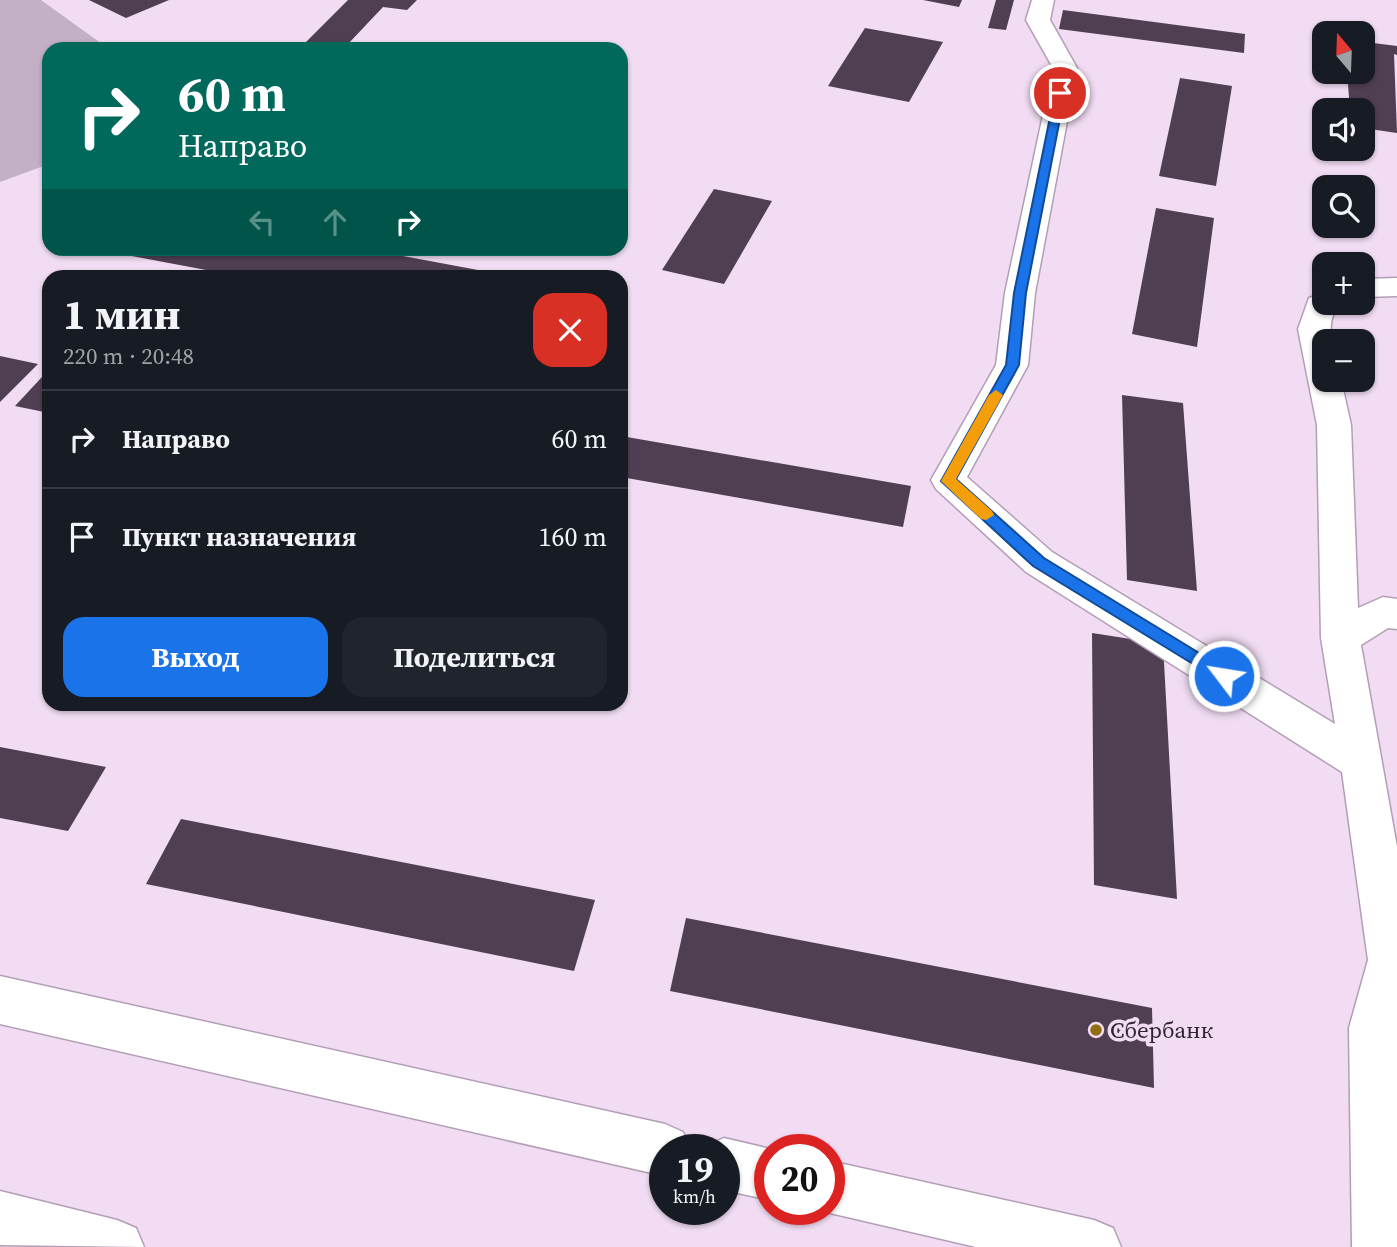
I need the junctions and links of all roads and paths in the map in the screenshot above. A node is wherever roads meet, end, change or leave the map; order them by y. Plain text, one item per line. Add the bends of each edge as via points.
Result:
1 (1043, 0) edge
2 (1397, 287) edge
3 (1375, 288) edge
4 (1327, 392) edge
5 (1397, 614) edge
6 (1340, 638) junction
7 (1363, 762) junction
8 (0, 1000) edge
9 (649, 1146) edge
10 (845, 1190) edge
11 (0, 1218) edge
12 (87, 1243) edge
13 (1094, 1247) edge
14 (1379, 1247) edge

1 - 7 street via 1038,20 1065,68 1020,293 1012,365 948,481 1039,562
2 - 3 street
4 - 6 street via 1334,425
5 - 6 street via 1383,612
6 - 7 street
7 - 14 street via 1392,960 1373,1028
8 - 9 street
10 - 13 street
11 - 12 street

